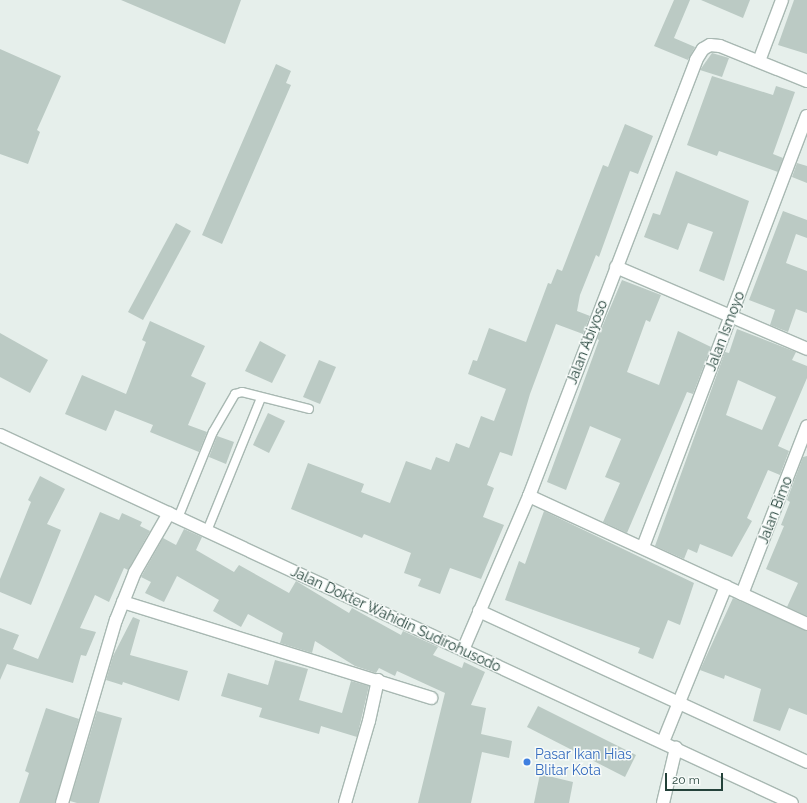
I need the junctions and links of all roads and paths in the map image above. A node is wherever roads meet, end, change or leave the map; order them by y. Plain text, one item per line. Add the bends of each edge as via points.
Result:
1 (782, 0) edge
2 (759, 61) junction
3 (807, 81) edge
4 (807, 116) edge
5 (616, 266) junction
6 (731, 316) junction
7 (807, 349) edge
8 (261, 398) junction
9 (309, 409) dead end
10 (807, 426) edge
11 (0, 435) edge
12 (804, 443) edge
13 (529, 496) junction
14 (174, 516) junction
15 (207, 531) junction
16 (643, 547) junction
17 (726, 586) junction
18 (742, 594) junction
19 (123, 602) junction
20 (479, 611) junction
21 (807, 624) edge
22 (465, 646) junction
23 (378, 680) junction
24 (431, 698) dead end
25 (678, 705) junction
26 (664, 739) junction
27 (676, 748) junction
28 (807, 762) edge
29 (62, 803) edge
30 (345, 803) edge
31 (663, 803) edge
32 (792, 803) edge

1 - 2 street
2 - 3 street
2 - 5 street, Jalan Abiyoso via 720,46 710,45 696,60
4 - 6 street, Jalan Ismoyo
5 - 6 street
5 - 13 street, Jalan Abiyoso
6 - 7 street
6 - 16 street, Jalan Ismoyo
8 - 9 lane
8 - 14 lane via 242,392 230,398
8 - 15 lane
10 - 12 street, Jalan Bimo
11 - 14 street, Jalan Dokter Wahidin Sudirohusodo
12 - 18 street, Jalan Bimo
13 - 16 street
13 - 20 street, Jalan Abiyoso
14 - 15 street, Jalan Dokter Wahidin Sudirohusodo
14 - 19 street via 135,572
15 - 22 street, Jalan Dokter Wahidin Sudirohusodo
16 - 17 street
17 - 18 street
17 - 25 street
18 - 21 street
19 - 23 street via 253,645
19 - 29 street via 100,668
20 - 22 street, Jalan Abiyoso
20 - 25 street
22 - 26 street, Jalan Dokter Wahidin Sudirohusodo
23 - 24 street
23 - 30 street
25 - 26 street
25 - 28 street
26 - 27 street, Jalan Dokter Wahidin Sudirohusodo
27 - 31 street
27 - 32 street, Jalan Dokter Wahidin Sudirohusodo

